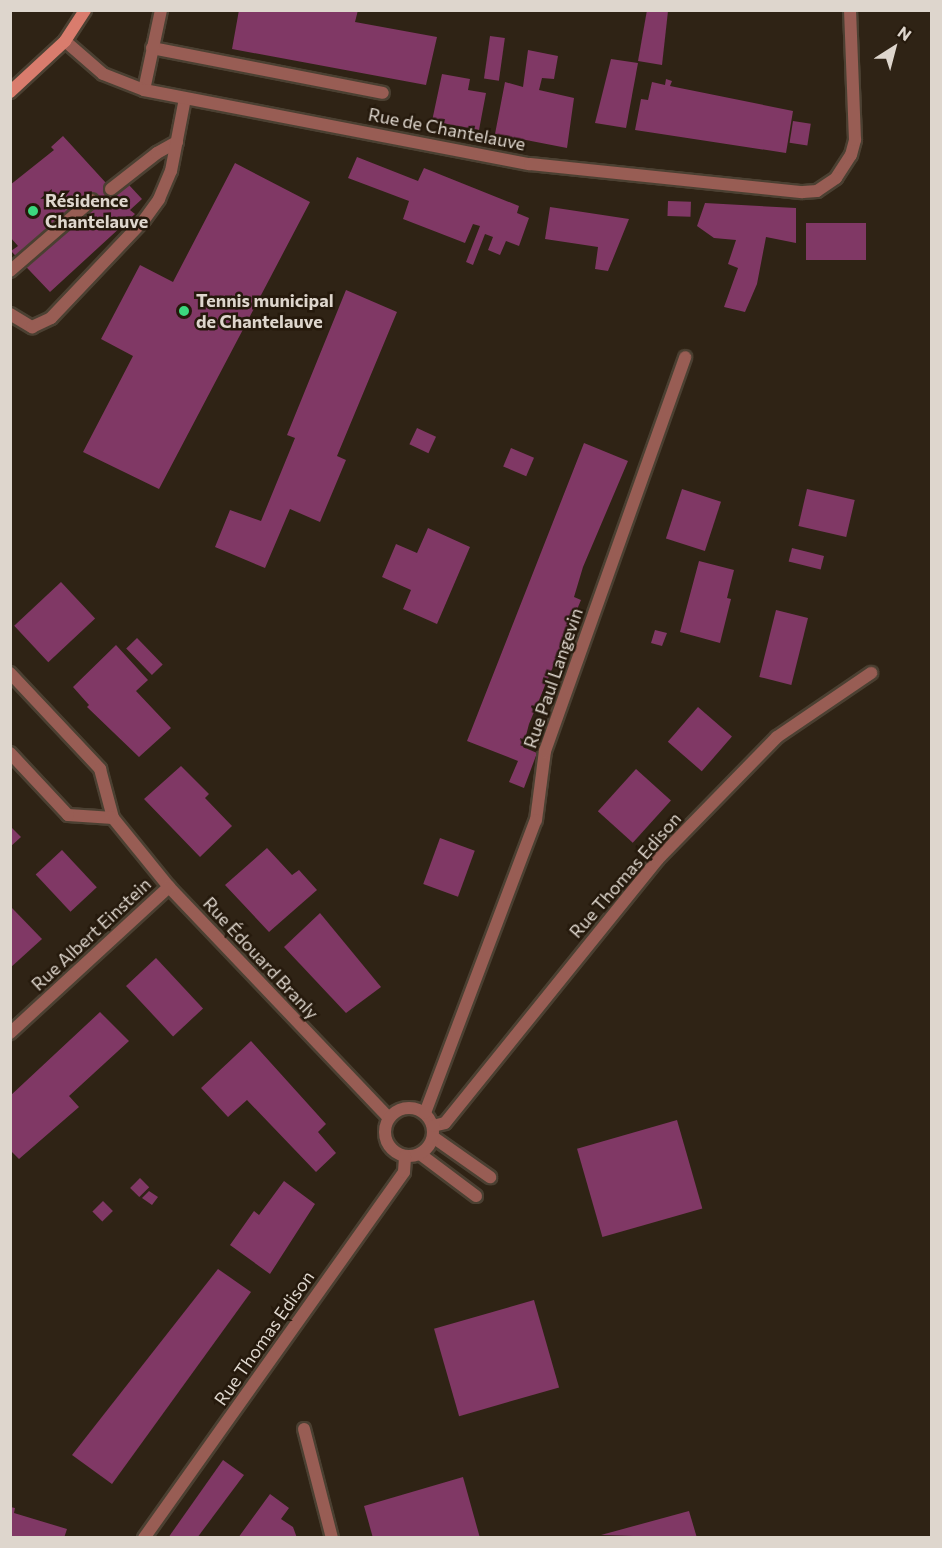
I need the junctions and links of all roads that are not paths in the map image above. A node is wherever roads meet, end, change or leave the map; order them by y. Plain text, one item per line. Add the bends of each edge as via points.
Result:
1 (85, 10) edge
2 (161, 10) edge
3 (850, 10) edge
4 (65, 41) junction
5 (152, 48) junction
6 (144, 90) junction
7 (10, 92) edge
8 (383, 93) dead end
9 (185, 98) junction
10 (177, 142) junction
11 (111, 189) dead end
12 (92, 200) dead end
13 (10, 271) edge
14 (10, 314) edge
15 (684, 357) dead end
16 (10, 673) edge
17 (871, 673) dead end
18 (10, 753) edge
19 (113, 818) junction
20 (169, 887) junction
21 (10, 1032) edge
22 (425, 1113) junction
23 (389, 1118) junction
24 (433, 1132) junction
25 (420, 1154) junction
26 (405, 1156) junction
27 (490, 1177) dead end
28 (476, 1196) dead end
29 (304, 1429) dead end
30 (144, 1538) edge
31 (332, 1538) edge

1 - 4 street
2 - 5 street
3 - 9 street, Rue de Chantelauve via 855,140 851,155 836,178 817,191 530,164
4 - 6 street, Rue de Chantelauve via 103,74
4 - 7 street
5 - 6 street
5 - 8 street
6 - 9 street, Rue de Chantelauve
9 - 10 street
10 - 11 street
10 - 14 street via 159,199 51,318 32,327
12 - 13 street
15 - 22 street, Rue Paul Langevin via 545,751 536,819
16 - 19 street, Rue Édouard Branly via 100,769
17 - 24 street, Rue Thomas Edison via 777,737 666,851 445,1123
18 - 19 street via 68,815
19 - 20 street, Rue Édouard Branly
20 - 21 street, Rue Albert Einstein
20 - 23 street, Rue Édouard Branly
22 - 23 street via 410,1107
22 - 24 street
23 - 26 street via 387,1141
24 - 25 street
24 - 27 street
25 - 26 street
25 - 28 street
26 - 30 street, Rue Thomas Edison via 404,1172
29 - 31 street

